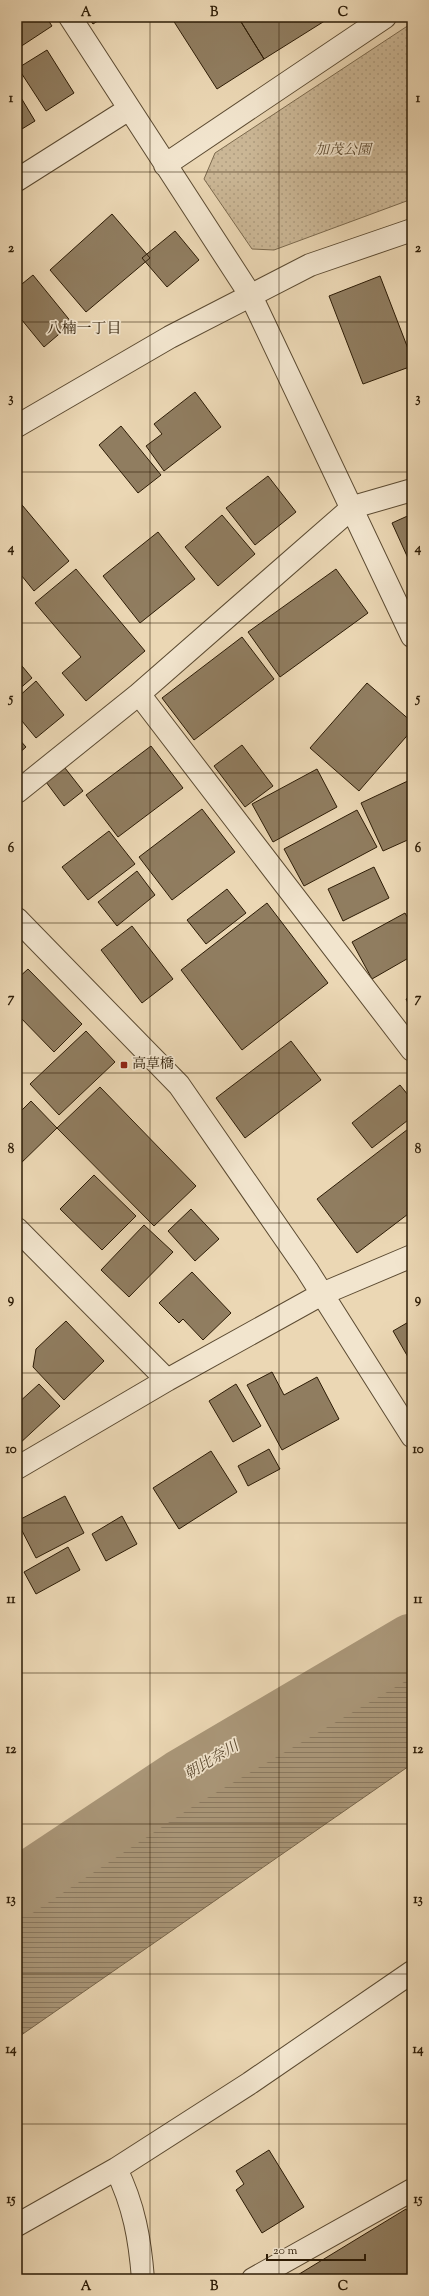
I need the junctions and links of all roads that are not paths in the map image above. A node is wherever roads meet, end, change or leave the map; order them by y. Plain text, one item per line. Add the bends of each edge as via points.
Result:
1 (70, 17) edge
2 (385, 17) edge
3 (129, 109) junction
4 (165, 165) junction
5 (17, 180) edge
6 (412, 230) edge
7 (251, 296) junction
8 (17, 426) edge
9 (412, 490) edge
10 (353, 507) junction
11 (412, 636) edge
12 (139, 694) junction
13 (17, 792) edge
14 (17, 919) edge
15 (412, 1050) edge
16 (17, 1230) edge
17 (412, 1256) edge
18 (322, 1294) junction
19 (167, 1380) junction
20 (412, 1436) edge
21 (17, 1468) edge
22 (412, 1972) edge
23 (116, 2170) junction
24 (412, 2190) edge
25 (17, 2225) edge
26 (144, 2279) edge
27 (253, 2279) edge

1 - 3 street
2 - 4 street
3 - 4 street
3 - 5 street
4 - 7 street
6 - 7 street via 310,265
7 - 8 street via 170,337
7 - 10 street
9 - 10 street
10 - 11 street
10 - 12 street
12 - 13 street
12 - 15 street
14 - 18 street via 179,1085
16 - 19 street
17 - 18 street
18 - 19 street
18 - 20 street
19 - 21 street
22 - 23 street via 250,2083
23 - 25 street
23 - 26 street via 131,2204
24 - 27 street

